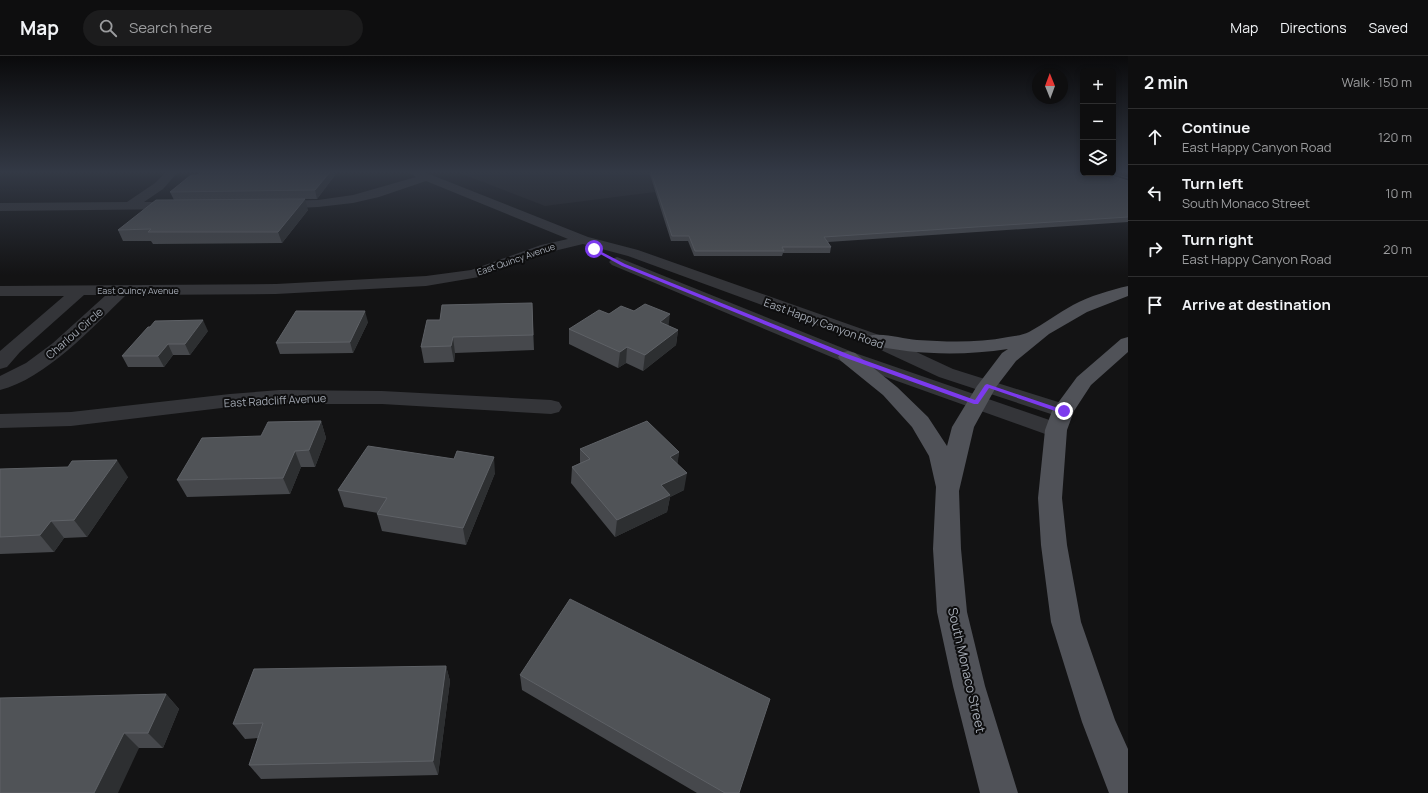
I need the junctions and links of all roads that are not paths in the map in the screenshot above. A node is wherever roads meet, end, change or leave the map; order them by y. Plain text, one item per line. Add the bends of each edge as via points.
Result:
1 (79, 206) edge
2 (499, 206) edge
3 (0, 207) edge
4 (582, 240) junction
5 (123, 289) junction
6 (80, 290) junction
7 (0, 291) edge
8 (1128, 291) edge
9 (1034, 337) junction
10 (875, 340) junction
11 (1128, 343) edge
12 (848, 357) junction
13 (0, 362) edge
14 (0, 384) edge
15 (982, 394) junction
16 (551, 407) dead end
17 (0, 421) edge
18 (1060, 421) junction
19 (947, 491) junction
20 (999, 793) edge
21 (1128, 793) edge

1 - 3 street
2 - 4 street, East Happy Canyon Road
4 - 5 street, East Quincy Avenue via 546,248 496,267 456,278 276,289
4 - 10 street, East Happy Canyon Road via 633,253
4 - 12 street, East Happy Canyon Road via 601,254 624,265
5 - 6 street, East Quincy Avenue
5 - 14 street, Charlou Circle via 60,347 33,367
6 - 7 street, East Quincy Avenue
6 - 13 street
8 - 9 main road via 1081,308
9 - 10 main road via 993,346 952,348
9 - 15 main road via 1009,357
10 - 15 street, East Happy Canyon Road via 946,372
11 - 18 main road via 1084,381
12 - 15 street, East Happy Canyon Road
12 - 19 main road via 890,391 920,422 940,456
15 - 18 street, East Happy Canyon Road
15 - 19 main road, South Monaco Street via 963,427
16 - 17 street, East Radcliff Avenue via 368,398 278,398 81,418
18 - 21 main road via 1052,456 1050,498 1054,545 1066,622 1099,722
19 - 20 main road, South Monaco Street via 947,549 952,612 968,686

